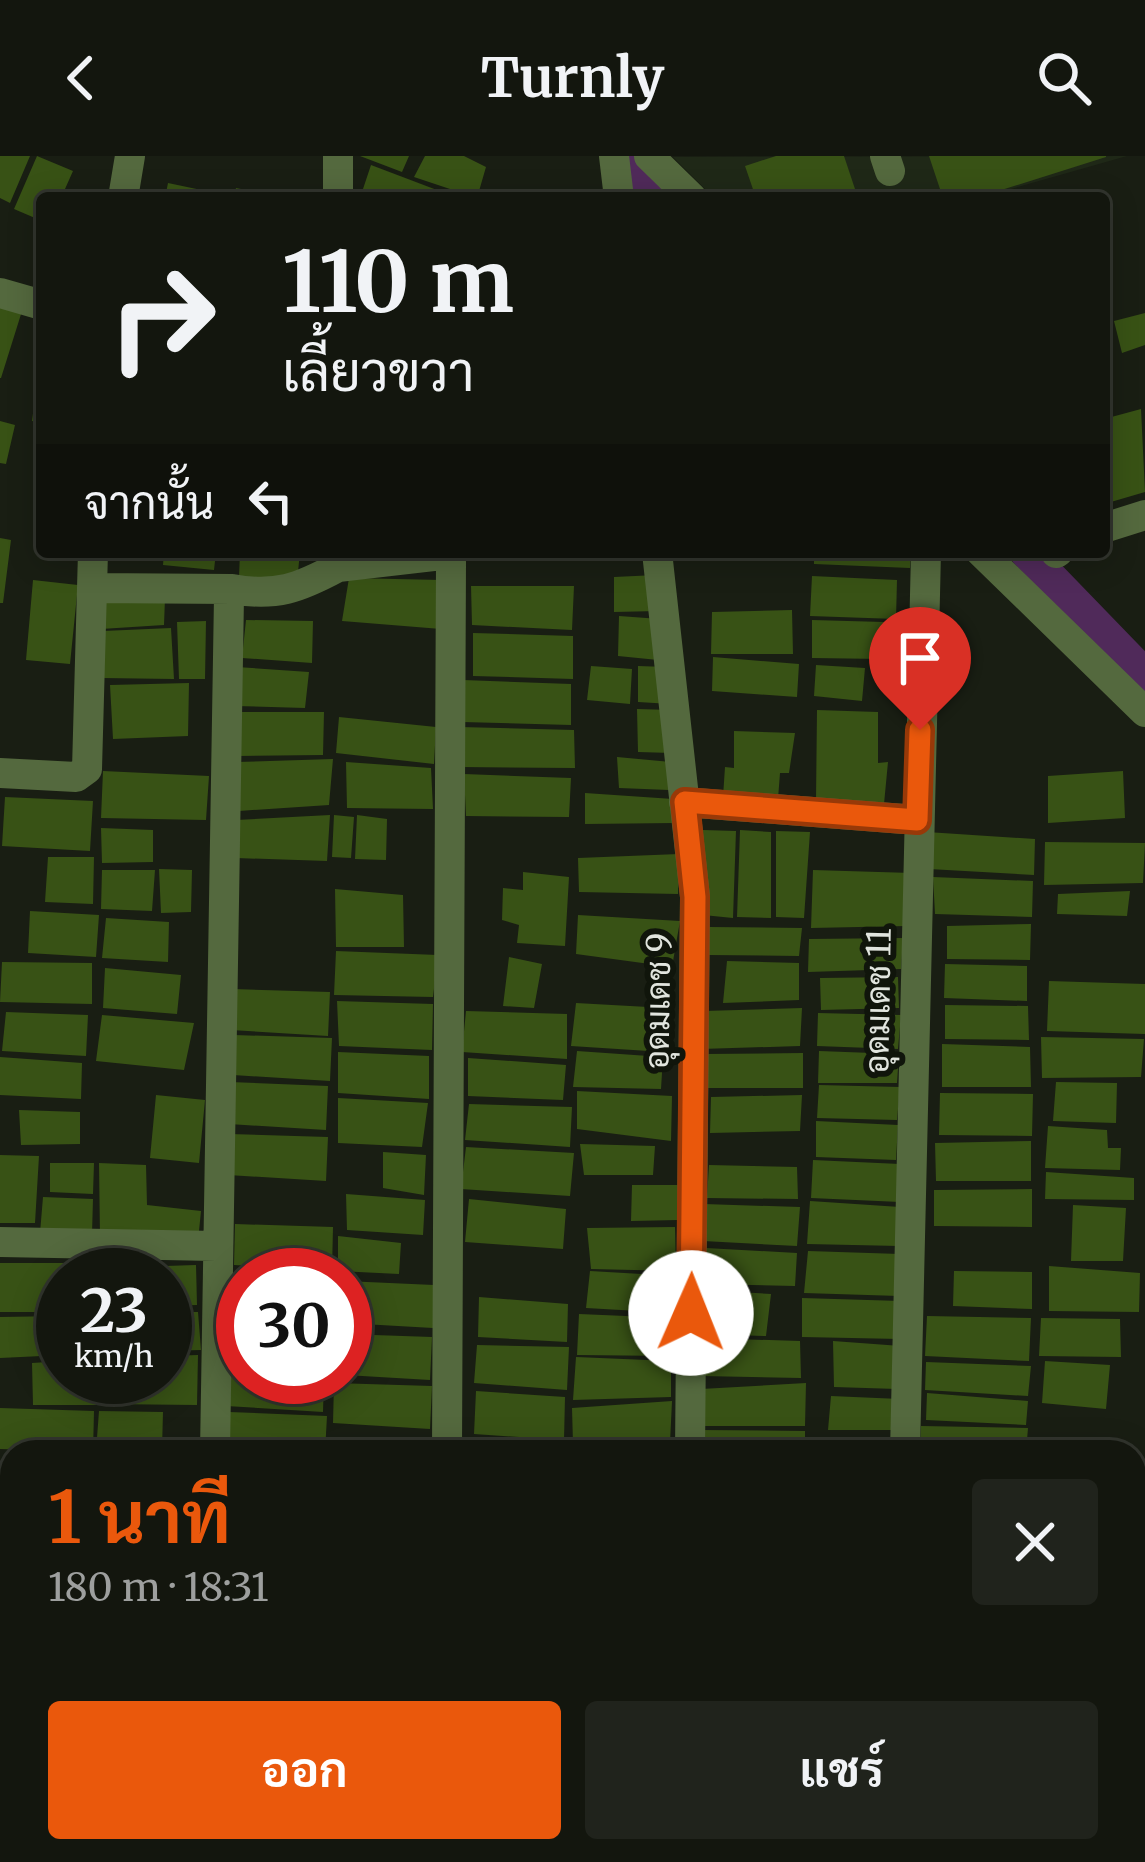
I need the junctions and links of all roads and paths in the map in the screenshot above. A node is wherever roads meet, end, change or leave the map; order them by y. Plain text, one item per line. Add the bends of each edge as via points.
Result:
1 (130, 156) edge
2 (338, 156) edge
3 (649, 156) edge
4 (123, 192) edge
5 (338, 192) edge
6 (686, 192) edge
7 (0, 292) edge
8 (36, 303) edge
9 (1145, 514) edge
10 (1110, 526) edge
11 (93, 558) edge
12 (446, 558) edge
13 (658, 558) edge
14 (926, 558) edge
15 (987, 558) edge
16 (338, 559) edge
17 (93, 588) junction
18 (232, 589) junction
19 (1145, 712) edge
20 (0, 773) edge
21 (685, 802) junction
22 (917, 820) junction
23 (0, 1242) edge
24 (216, 1246) junction
25 (215, 1440) edge
26 (447, 1440) edge
27 (690, 1440) edge
28 (905, 1440) edge

1 - 4 street
2 - 5 street
3 - 6 street
7 - 8 street
9 - 10 street
11 - 17 street
12 - 26 street
13 - 21 street, อุดมเดช 9
14 - 22 street, อุดมเดช 11
15 - 19 street
16 - 18 street via 285,593
17 - 18 street
17 - 20 street via 85,773
18 - 24 street
21 - 22 street
21 - 27 street, อุดมเดช 9 via 695,897
22 - 28 street, อุดมเดช 11
23 - 24 street
24 - 25 street

